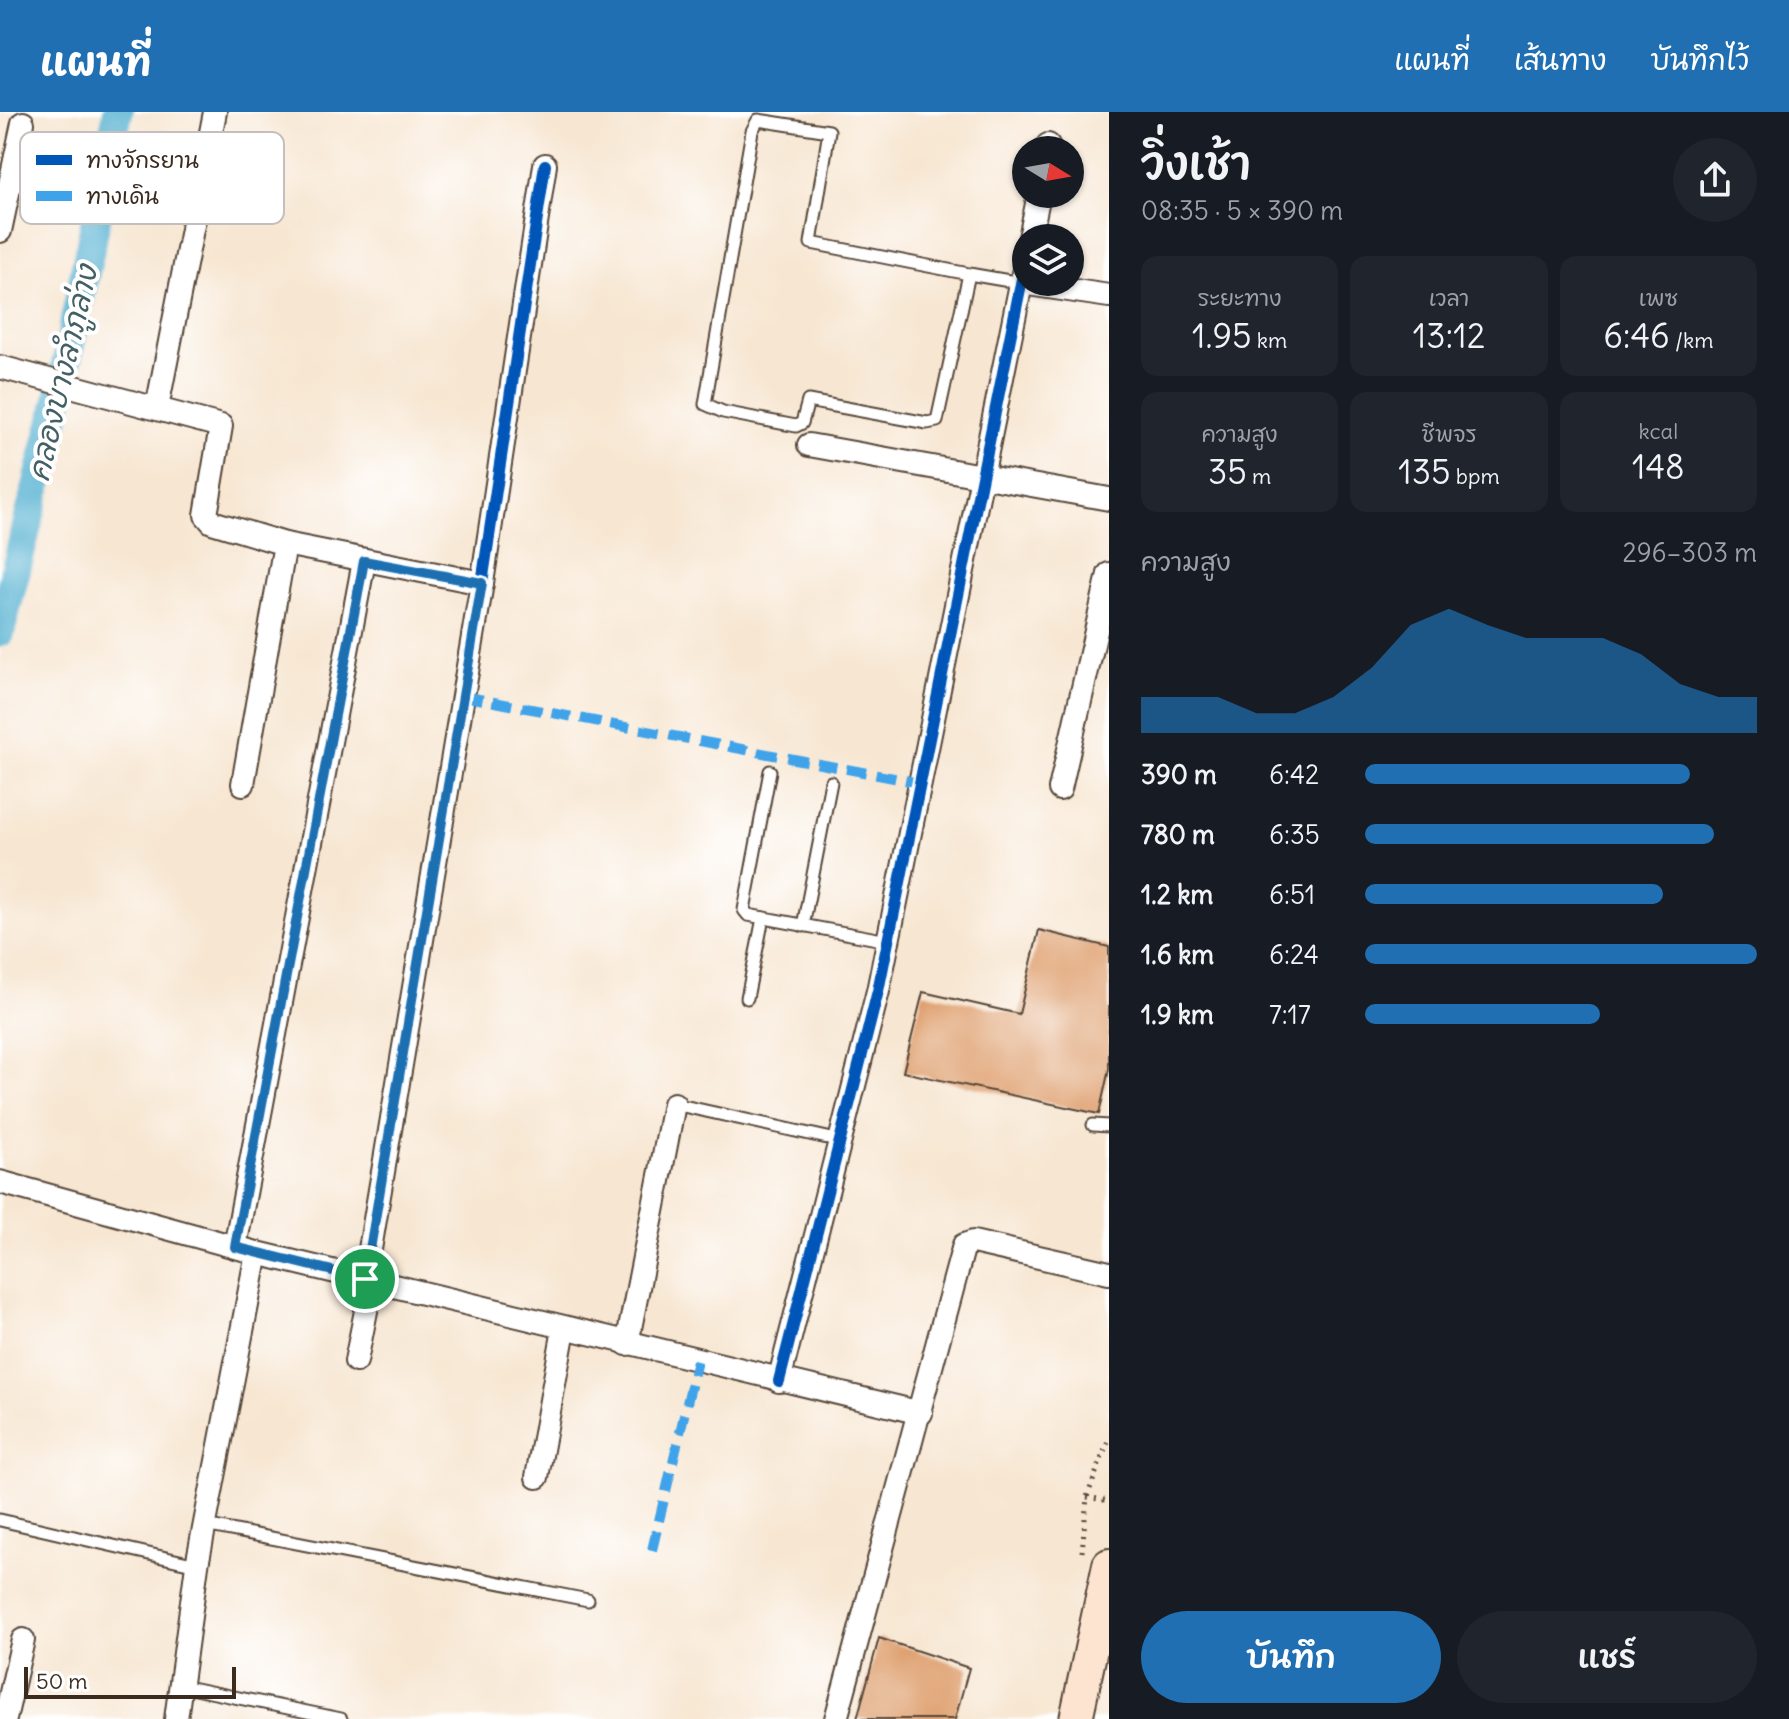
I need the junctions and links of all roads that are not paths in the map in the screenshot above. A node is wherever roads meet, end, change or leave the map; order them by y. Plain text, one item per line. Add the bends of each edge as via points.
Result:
1 (215, 112) edge
2 (23, 123) dead end
3 (21, 132) edge
4 (211, 132) edge
5 (20, 137) edge
6 (545, 165) dead end
7 (193, 224) edge
8 (0, 231) edge
9 (969, 274) junction
10 (1012, 281) edge
11 (1084, 292) edge
12 (1018, 296) edge
13 (1109, 296) edge
14 (0, 367) edge
15 (157, 408) junction
16 (809, 445) dead end
17 (983, 478) junction
18 (1109, 499) edge
19 (285, 544) junction
20 (364, 561) junction
21 (1109, 574) edge
22 (482, 583) junction
23 (770, 771) dead end
24 (831, 782) dead end
25 (243, 784) dead end
26 (1060, 789) dead end
27 (763, 918) junction
28 (803, 926) junction
29 (888, 941) junction
30 (747, 998) dead end
31 (674, 1104) joint
32 (1093, 1125) dead end
33 (1109, 1126) edge
34 (841, 1141) junction
35 (0, 1182) edge
36 (246, 1250) junction
37 (1109, 1273) edge
38 (369, 1280) junction
39 (564, 1329) junction
40 (627, 1344) junction
41 (356, 1361) dead end
42 (779, 1381) junction
43 (921, 1413) junction
44 (537, 1477) dead end
45 (0, 1520) edge
46 (205, 1525) junction
47 (197, 1565) junction
48 (1095, 1566) edge
49 (588, 1600) dead end
50 (23, 1640) dead end
51 (181, 1686) junction
52 (5, 1719) edge
53 (176, 1719) edge
54 (341, 1719) edge
55 (836, 1719) edge
56 (1076, 1719) edge

1 - 4 street
2 - 3 street
5 - 8 street
6 - 22 street
7 - 15 street
9 - 9 lane via 937,421 813,401 806,404 802,423 796,426 705,404 758,120 829,131 811,243
9 - 10 lane
11 - 13 street
12 - 17 street
14 - 15 street
15 - 19 street via 221,426 207,520
16 - 17 street
17 - 18 street
17 - 29 street
19 - 20 street
19 - 25 street
20 - 22 street
20 - 36 street
21 - 26 street
22 - 38 street
23 - 27 lane via 743,902 748,915
24 - 28 lane
27 - 28 lane
27 - 30 lane
28 - 29 lane
29 - 34 street
31 - 34 lane
31 - 40 street
32 - 33 lane
34 - 42 street
35 - 36 street
36 - 38 street
36 - 46 street
37 - 43 street via 967,1242
38 - 39 street
38 - 41 street
39 - 40 street
39 - 44 street
40 - 42 street
42 - 43 street
43 - 55 street
45 - 47 lane
46 - 47 street
46 - 49 lane
47 - 51 street
48 - 56 main road
50 - 52 street
51 - 53 street
51 - 54 lane

